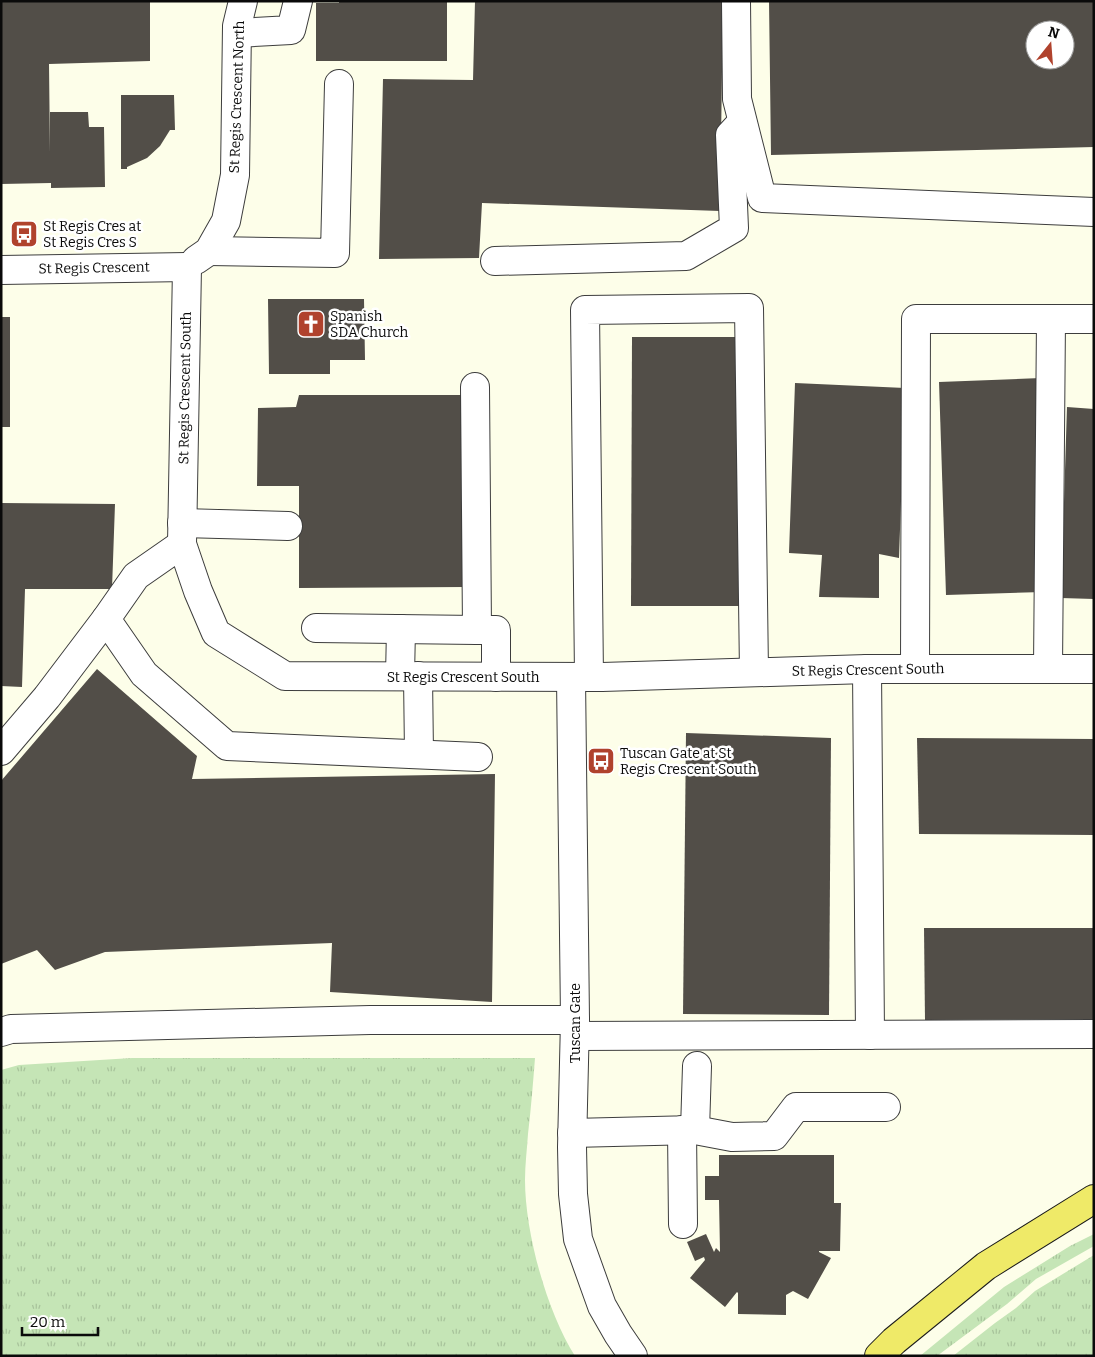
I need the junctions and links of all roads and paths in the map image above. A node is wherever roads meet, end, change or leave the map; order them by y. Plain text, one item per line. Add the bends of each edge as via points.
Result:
1 (243, 1) edge
2 (298, 1) edge
3 (736, 1) edge
4 (237, 33) junction
5 (339, 84) dead end
6 (743, 121) junction
7 (1094, 212) edge
8 (209, 251) junction
9 (495, 261) dead end
10 (187, 267) junction
11 (1, 270) edge
12 (1051, 319) junction
13 (1094, 320) edge
14 (475, 387) dead end
15 (288, 526) dead end
16 (182, 534) junction
17 (106, 619) junction
18 (316, 628) dead end
19 (401, 629) junction
20 (477, 630) junction
21 (867, 669) junction
22 (915, 669) junction
23 (1048, 669) junction
24 (1094, 669) edge
25 (754, 672) junction
26 (409, 676) junction
27 (496, 677) junction
28 (580, 677) junction
29 (1, 751) edge
30 (419, 754) junction
31 (478, 757) dead end
32 (575, 1028) junction
33 (1, 1032) edge
34 (1094, 1034) edge
35 (870, 1035) junction
36 (696, 1066) dead end
37 (886, 1107) dead end
38 (689, 1130) junction
39 (572, 1133) junction
40 (1094, 1200) edge
41 (683, 1224) dead end
42 (633, 1356) edge
43 (879, 1356) edge

1 - 4 street, St Regis Crescent North
2 - 4 street via 291,30
3 - 6 street via 737,99
4 - 8 street, St Regis Crescent North via 235,174 226,220
5 - 8 street via 335,253
6 - 7 street via 762,198
6 - 9 street via 730,135 734,228 686,256
8 - 10 street, St Regis Crescent North
10 - 11 street, St Regis Crescent
10 - 16 street, St Regis Crescent South
12 - 13 street
12 - 22 street via 916,319
12 - 23 street
14 - 20 street
15 - 16 street
16 - 17 street via 136,576
16 - 26 street, St Regis Crescent South via 198,591 216,633 285,676
17 - 29 street
17 - 30 street via 144,674 227,746
18 - 19 street
19 - 20 street
19 - 26 street
20 - 27 street via 496,630
21 - 22 street, St Regis Crescent South
21 - 25 street, St Regis Crescent South
21 - 35 street
22 - 23 street, St Regis Crescent South
23 - 24 street, St Regis Crescent South
25 - 28 street, St Regis Crescent South
25 - 28 street, Tuscan Gate via 750,308 585,310
26 - 27 street, St Regis Crescent South
26 - 30 street
27 - 28 street, St Regis Crescent South
28 - 32 street, Tuscan Gate
30 - 31 street
32 - 33 street via 370,1020 11,1029
32 - 35 street
32 - 39 street, Tuscan Gate
34 - 35 street
36 - 38 street
37 - 38 street via 796,1107 774,1136 732,1137
38 - 39 street
38 - 41 street
39 - 42 street, Tuscan Gate via 578,1239 602,1306
40 - 43 main road via 986,1266

